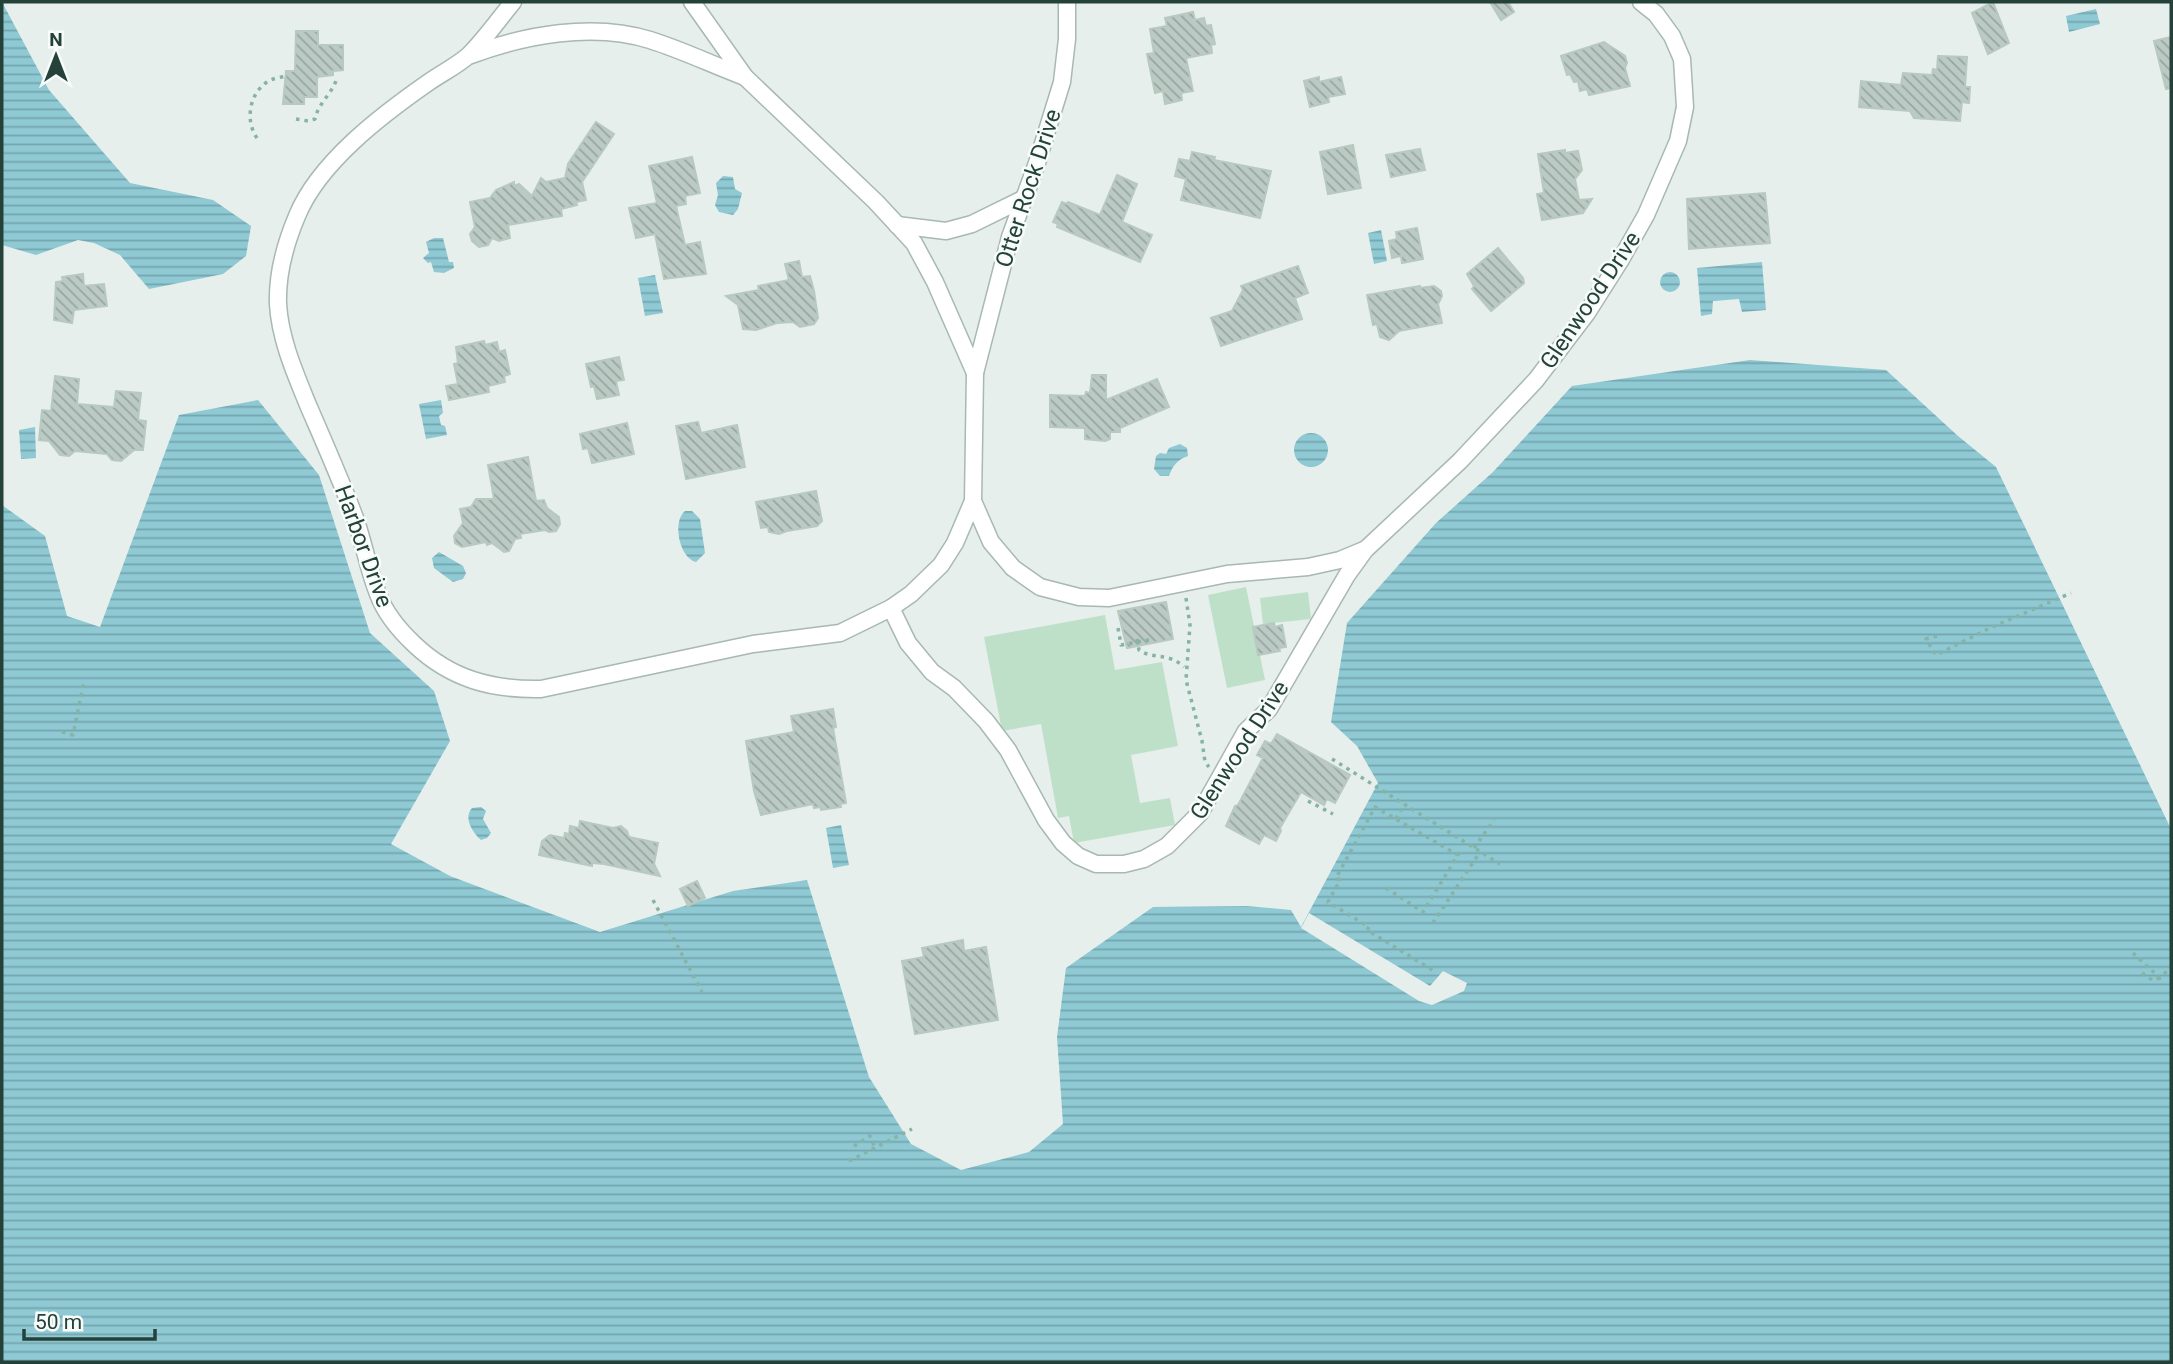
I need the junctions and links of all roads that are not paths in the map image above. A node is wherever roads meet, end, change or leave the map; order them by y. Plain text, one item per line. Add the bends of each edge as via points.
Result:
1 (513, 2) edge
2 (692, 2) edge
3 (1067, 2) edge
4 (1641, 2) edge
5 (468, 56) junction
6 (745, 77) junction
7 (1023, 199) junction
8 (897, 225) junction
9 (975, 373) junction
10 (972, 501) junction
11 (1364, 550) junction
12 (891, 608) junction

1 - 5 street, Harbor Drive
2 - 6 street
3 - 7 street, Otter Rock Drive via 1062,82
4 - 11 street, Glenwood Drive via 1672,36 1685,79 1678,141 1646,215 1592,305 1536,380 1460,461
5 - 6 street, Harbor Drive via 507,42 582,32 615,33 649,39
5 - 12 street, Harbor Drive via 356,138 329,168 298,214 282,268 278,303 283,338 355,520 378,595 392,619 436,664 484,685 519,690 753,644 840,633
6 - 8 street
7 - 8 street via 972,224 946,231
7 - 9 street, Otter Rock Drive
8 - 9 street via 914,243 935,282
9 - 10 street, Harbor Drive
10 - 11 street, Glenwood Drive via 991,542 1013,568 1040,587 1079,597 1109,598 1227,574 1308,567
10 - 12 street, Harbor Drive via 941,565
11 - 12 street, Glenwood Drive via 1269,709 1246,731 1200,813 1167,846 1144,859 1113,866 1078,856 1063,843 1008,750 986,721 932,672 908,643

